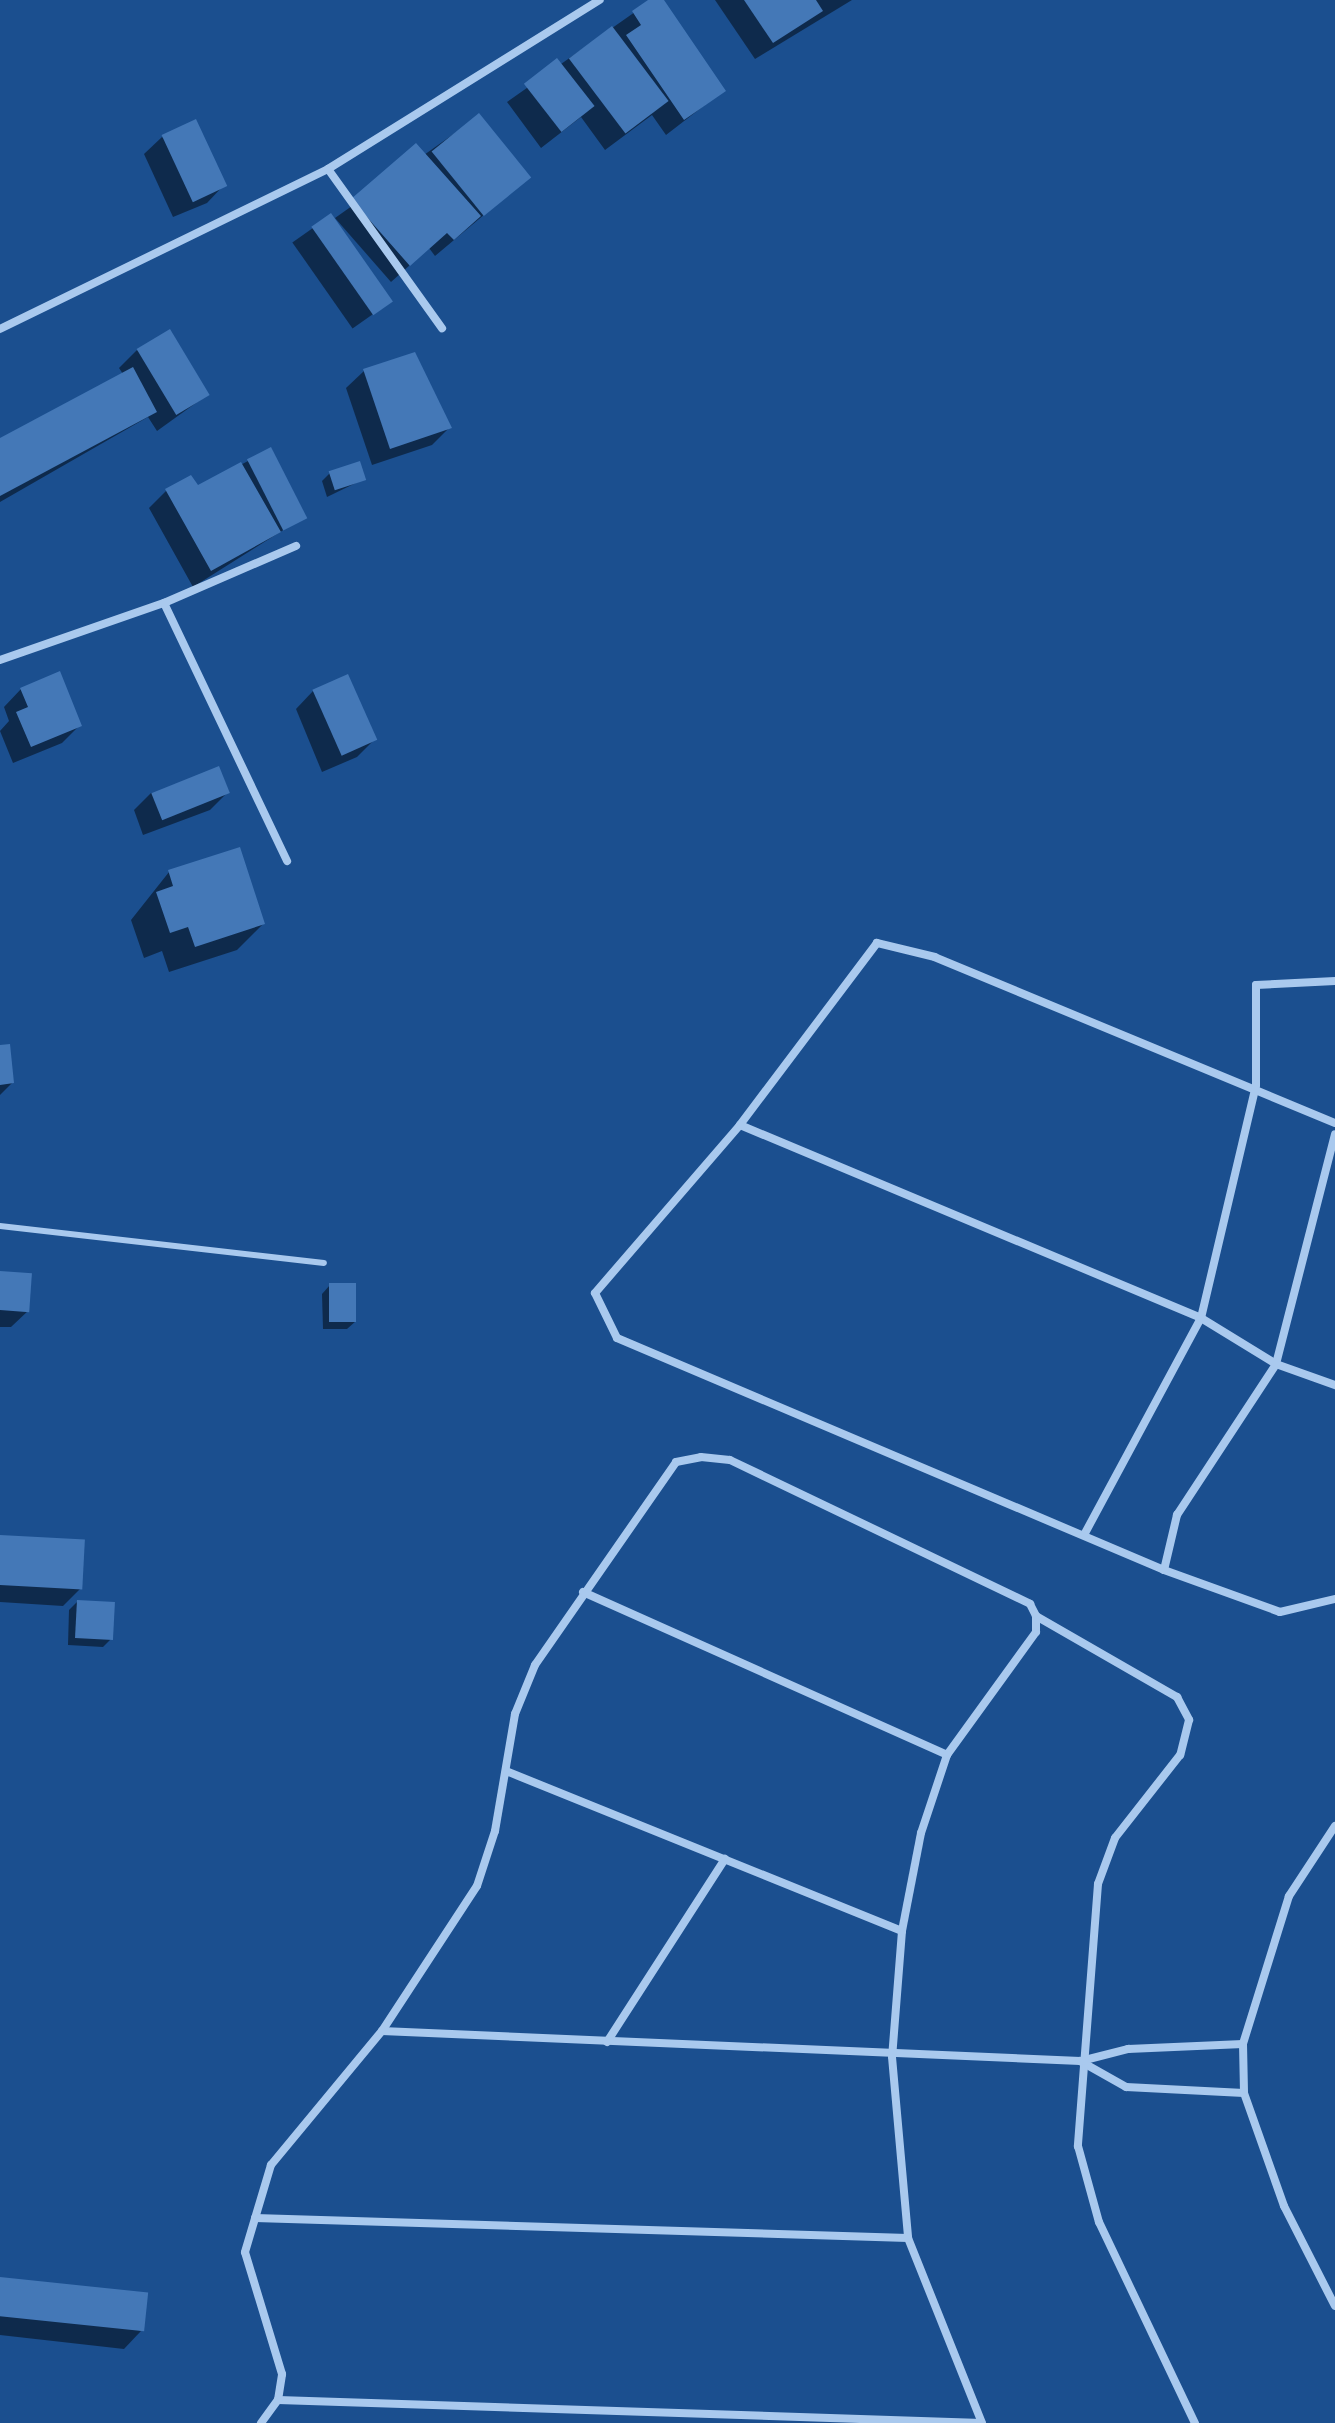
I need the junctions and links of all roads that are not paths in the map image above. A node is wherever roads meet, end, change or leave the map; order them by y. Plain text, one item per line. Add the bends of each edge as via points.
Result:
1 (600, 0) edge
2 (328, 169) junction
3 (442, 328) dead end
4 (0, 329) edge
5 (296, 546) dead end
6 (164, 603) junction
7 (0, 660) edge
8 (287, 861) dead end
9 (1335, 981) edge
10 (1256, 1085) junction
11 (1335, 1123) edge
12 (740, 1125) junction
13 (1335, 1134) edge
14 (0, 1226) edge
15 (324, 1263) dead end
16 (1201, 1318) junction
17 (1276, 1364) junction
18 (1335, 1385) edge
19 (1084, 1535) junction
20 (1164, 1570) junction
21 (583, 1592) junction
22 (1335, 1599) edge
23 (1036, 1616) junction
24 (947, 1755) junction
25 (506, 1771) junction
26 (1335, 1826) edge
27 (725, 1859) junction
28 (902, 1931) junction
29 (382, 2031) junction
30 (607, 2042) junction
31 (1243, 2044) junction
32 (892, 2057) junction
33 (1080, 2061) junction
34 (1244, 2093) junction
35 (255, 2218) junction
36 (908, 2238) junction
37 (1335, 2306) edge
38 (278, 2400) junction
39 (261, 2423) edge
40 (982, 2423) edge
41 (1195, 2423) edge

1 - 2 street
2 - 3 street
2 - 4 street
5 - 6 street
6 - 7 street
6 - 8 street
9 - 10 street via 1256,985
10 - 11 street
10 - 12 street via 935,957 877,943
10 - 16 street
12 - 16 street
12 - 19 street via 595,1293 617,1338
13 - 17 street
14 - 15 lane
16 - 17 street
16 - 19 street
17 - 18 street
17 - 20 street via 1177,1515
19 - 20 street
20 - 22 street via 1280,1612
21 - 23 street via 676,1462 701,1457 730,1460 1030,1604
21 - 24 street
21 - 25 street via 535,1665 515,1714
23 - 24 street via 1036,1632
23 - 33 street via 1177,1697 1189,1720 1180,1755 1115,1838 1098,1884
24 - 28 street via 921,1833
25 - 27 street
25 - 29 street via 477,1886
26 - 31 street via 1289,1896
27 - 28 street
27 - 30 street
28 - 32 street
29 - 30 street
29 - 35 street via 271,2165
30 - 32 street
31 - 33 street via 1128,2049
31 - 34 street
32 - 33 street
32 - 36 street
33 - 34 street via 1126,2087
33 - 41 street via 1078,2146 1089,2193
34 - 37 street via 1284,2206
35 - 36 street
35 - 38 street via 245,2252 279,2346
36 - 40 street
38 - 39 street
38 - 40 street

